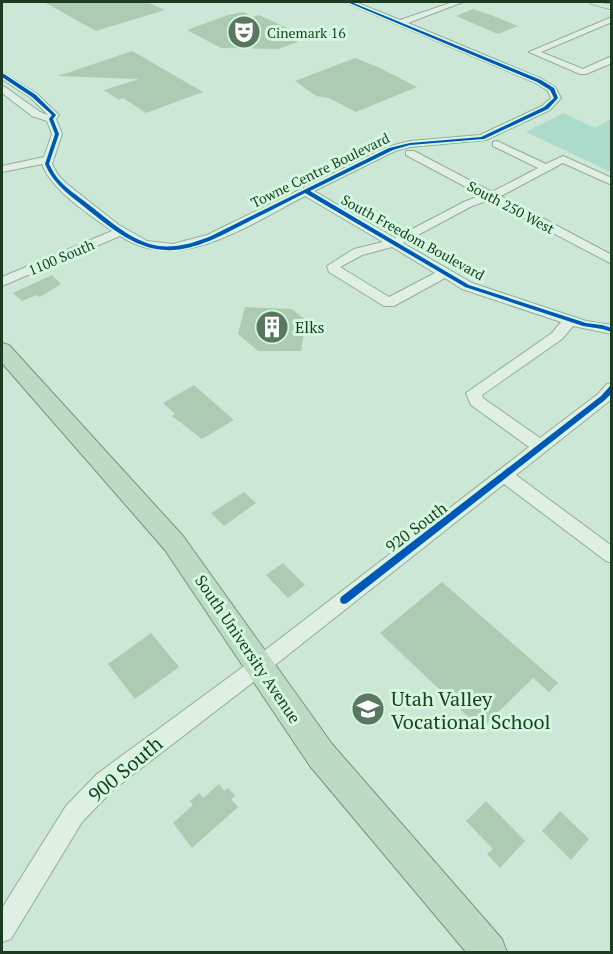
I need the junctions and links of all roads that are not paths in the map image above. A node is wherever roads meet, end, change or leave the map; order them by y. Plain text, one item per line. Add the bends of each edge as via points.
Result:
1 (349, 2) edge
2 (595, 2) edge
3 (456, 3) edge
4 (612, 7) edge
5 (612, 19) edge
6 (401, 23) junction
7 (612, 59) edge
8 (2, 75) edge
9 (2, 89) edge
10 (51, 119) junction
11 (497, 144) dead end
12 (410, 153) dead end
13 (48, 159) junction
14 (2, 162) edge
15 (546, 168) junction
16 (2, 169) edge
17 (612, 182) edge
18 (307, 192) junction
19 (490, 197) junction
20 (120, 232) junction
21 (395, 243) junction
22 (608, 255) edge
23 (445, 273) junction
24 (2, 282) edge
25 (570, 320) junction
26 (585, 325) junction
27 (612, 330) edge
28 (612, 340) edge
29 (2, 350) edge
30 (609, 394) edge
31 (541, 447) junction
32 (505, 476) junction
33 (612, 556) edge
34 (258, 667) junction
35 (2, 930) edge
36 (489, 952) edge

1 - 6 street, Towne Centre Boulevard
2 - 4 main road
3 - 6 street
5 - 7 street via 532,52 583,72
6 - 18 street, Towne Centre Boulevard via 543,83 554,92 554,101 482,138 391,149
8 - 10 street via 38,99 54,115
9 - 10 street via 36,114
10 - 13 street via 57,134
11 - 15 street
12 - 19 street, South 250 West
13 - 14 street
13 - 16 street
13 - 20 street, Towne Centre Boulevard via 55,180
15 - 17 street via 563,159
15 - 19 street
18 - 20 street, Towne Centre Boulevard via 188,246 146,245
18 - 21 street, South Freedom Boulevard
19 - 21 street via 468,204
19 - 22 street, South 250 West
20 - 24 street, 1100 South
21 - 23 street, South Freedom Boulevard
21 - 23 street via 358,252 334,269 389,303
23 - 25 street, South Freedom Boulevard via 467,286
25 - 26 street, South Freedom Boulevard
25 - 31 street via 557,336 474,393 476,401
26 - 27 street, South Freedom Boulevard
26 - 28 street, South Freedom Boulevard
29 - 34 highway, South University Avenue via 174,543
30 - 31 street, 920 South
31 - 32 street, 920 South
32 - 33 street
32 - 34 street, 920 South
34 - 35 street, 900 South via 105,782 74,814
34 - 36 highway, South University Avenue via 321,755

